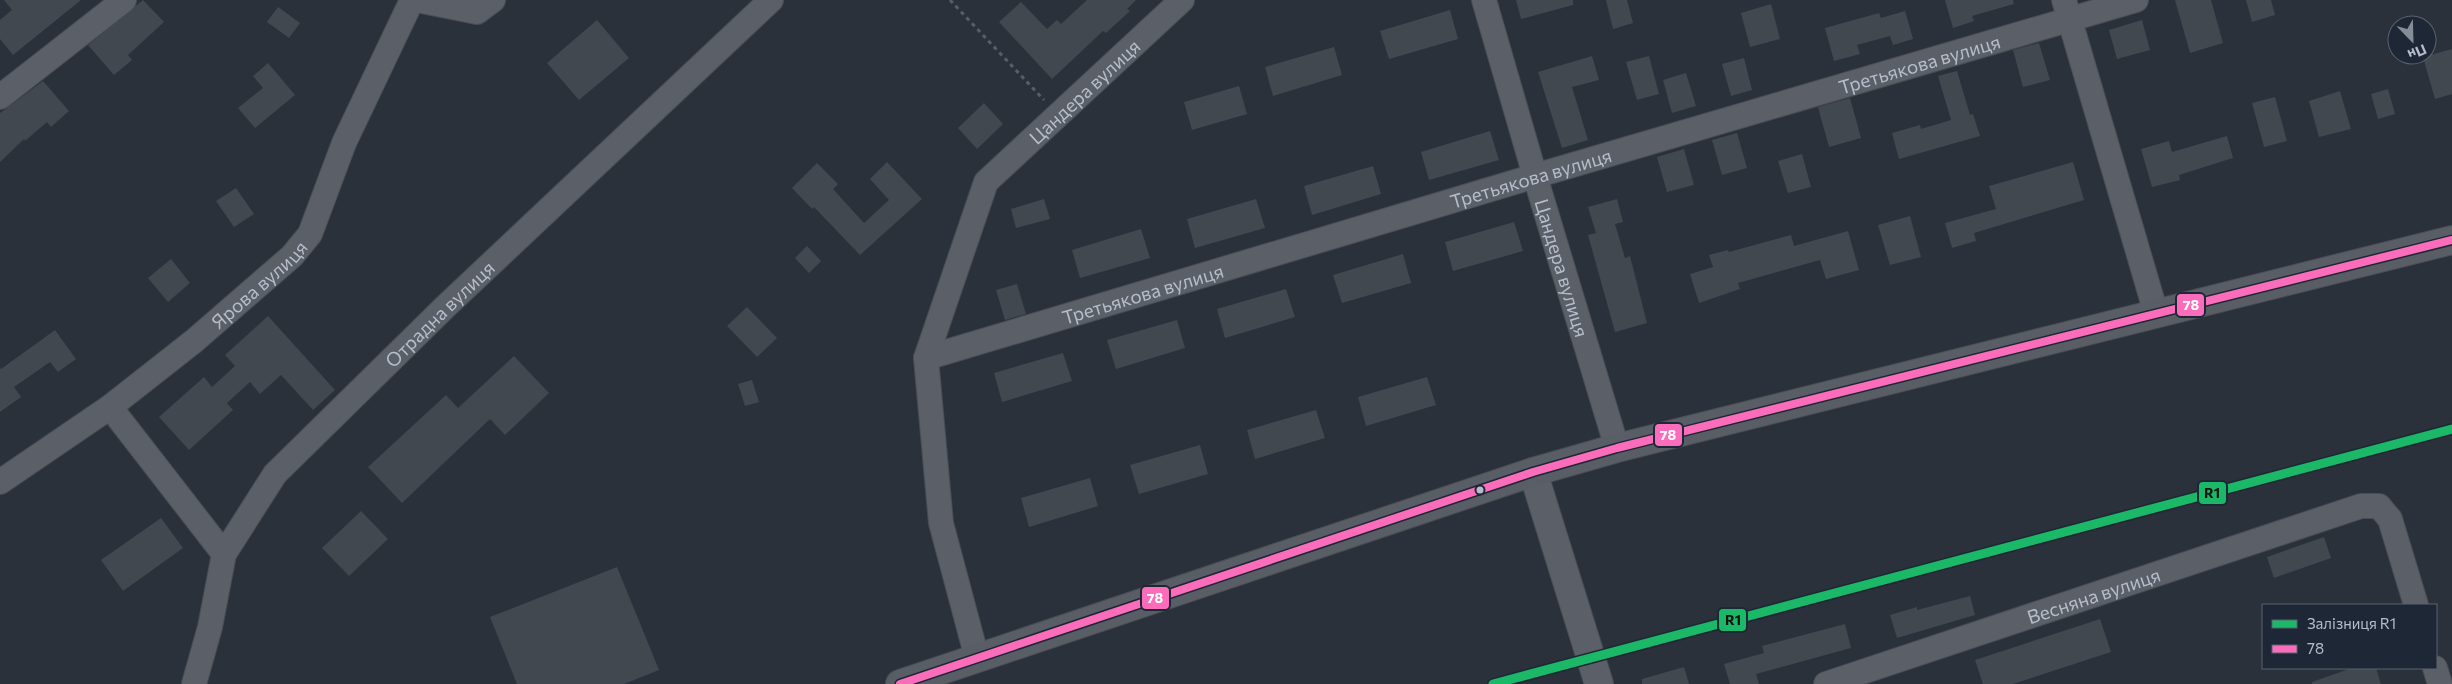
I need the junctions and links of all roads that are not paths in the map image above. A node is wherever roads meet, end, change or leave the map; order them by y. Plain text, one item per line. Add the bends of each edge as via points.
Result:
1 (124, 0) edge
2 (412, 0) edge
3 (418, 0) edge
4 (493, 0) edge
5 (771, 0) edge
6 (1182, 0) edge
7 (1484, 0) edge
8 (2136, 0) edge
9 (2067, 10) edge
10 (0, 97) edge
11 (1535, 176) junction
12 (2452, 240) edge
13 (2156, 312) junction
14 (926, 358) junction
15 (110, 407) junction
16 (1617, 448) junction
17 (1533, 472) junction
18 (0, 482) edge
19 (224, 554) junction
20 (2416, 604) edge
21 (977, 658) junction
22 (2435, 669) edge
23 (194, 684) edge
24 (900, 684) edge
25 (1598, 684) edge
26 (1826, 684) edge
27 (2440, 684) edge

1 - 10 street
2 - 15 street, Ярова вулиця via 344,143 310,234 292,256 194,341
3 - 4 street via 477,12
5 - 19 street, Отрадна вулиця via 445,306 275,474
6 - 14 street, Цандера вулиця via 986,182
7 - 11 street, Цандера вулиця
8 - 9 street, Третьякова вулиця
9 - 11 street, Третьякова вулиця
9 - 13 street
11 - 14 street, Третьякова вулиця
11 - 16 street, Цандера вулиця
12 - 13 main road
13 - 16 main road
14 - 21 street via 941,523
15 - 18 street, Ярова вулиця
15 - 19 street
16 - 17 main road
17 - 21 main road
17 - 25 street
19 - 23 street, Отрадна вулиця via 210,627
20 - 26 street, Весняна вулиця via 2390,519 2379,506 2361,506
21 - 24 main road
22 - 27 street

